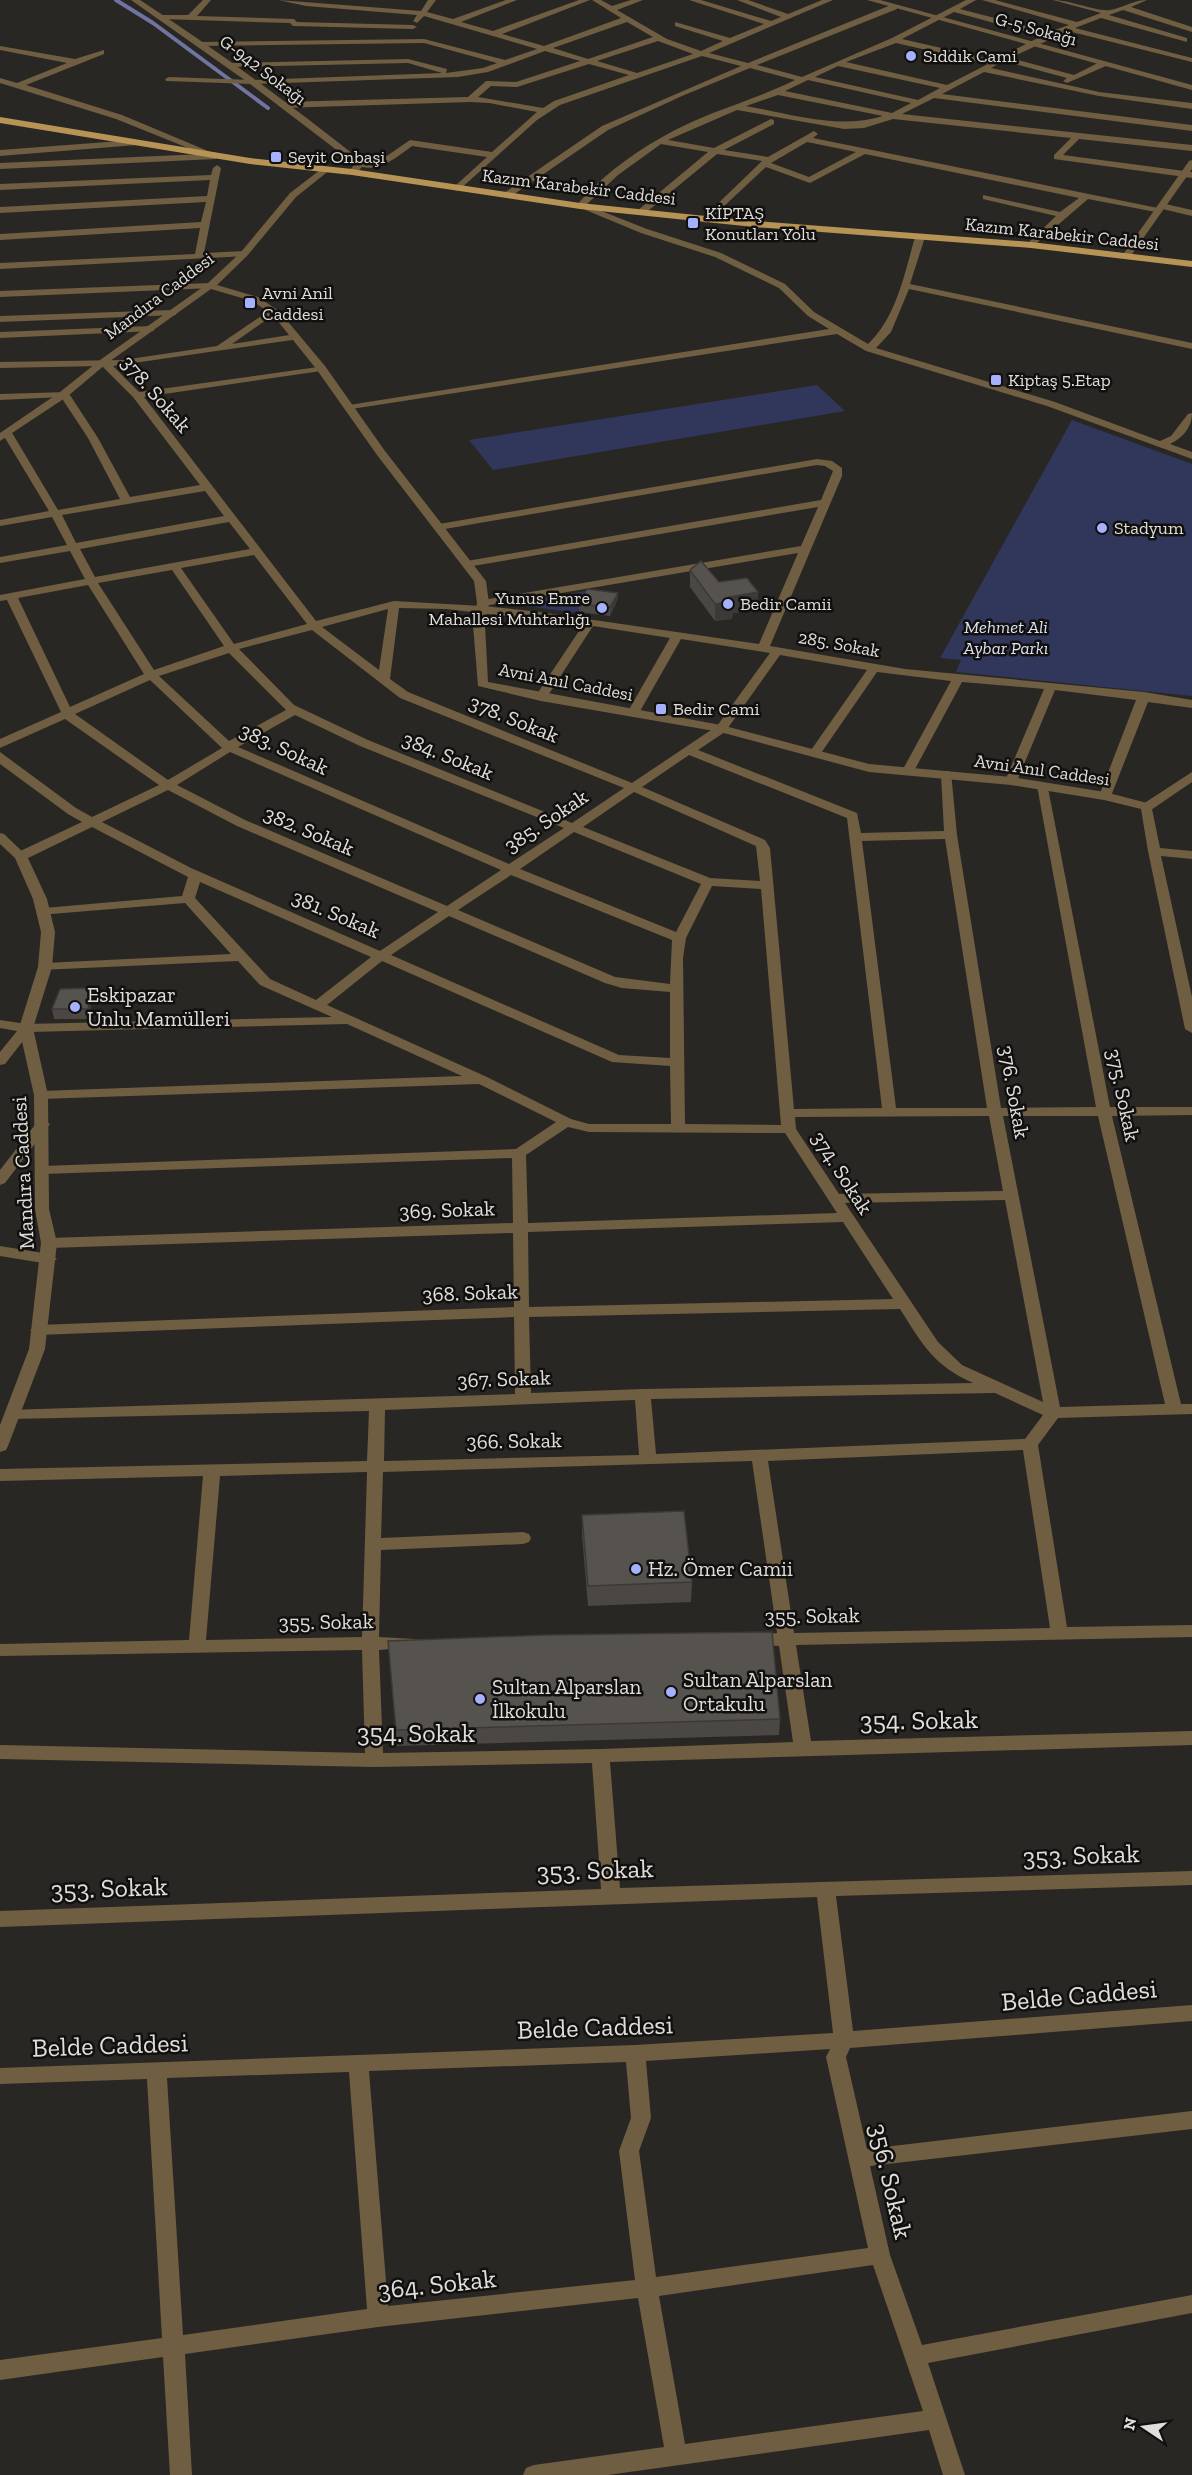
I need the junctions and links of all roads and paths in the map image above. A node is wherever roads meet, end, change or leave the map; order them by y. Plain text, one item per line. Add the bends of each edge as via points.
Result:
1 (135, 0) edge
2 (207, 0) edge
3 (282, 0) edge
4 (432, 0) edge
5 (513, 0) edge
6 (586, 0) edge
7 (596, 0) edge
8 (639, 0) edge
9 (693, 0) edge
10 (741, 0) edge
11 (871, 0) edge
12 (972, 0) edge
13 (986, 0) edge
14 (1057, 0) edge
15 (1143, 0) edge
16 (300, 1) edge
17 (822, 1) edge
18 (372, 4) edge
19 (894, 7) junction
20 (1122, 7) junction
21 (611, 9) junction
22 (954, 10) junction
23 (1103, 13) junction
24 (422, 14) junction
25 (162, 17) junction
26 (190, 17) junction
27 (788, 17) junction
28 (938, 18) junction
29 (627, 19) junction
30 (453, 22) junction
31 (294, 23) junction
32 (678, 24) dead end
33 (771, 24) junction
34 (1076, 24) junction
35 (413, 27) junction
36 (1066, 28) junction
37 (1192, 30) edge
38 (493, 34) junction
39 (1049, 35) junction
40 (659, 38) junction
41 (1188, 39) edge
42 (895, 40) junction
43 (411, 41) junction
44 (731, 41) junction
45 (282, 43) junction
46 (1034, 43) junction
47 (201, 44) junction
48 (0, 48) edge
49 (541, 49) junction
50 (101, 52) dead end
51 (1156, 52) junction
52 (702, 53) junction
53 (1192, 60) edge
54 (587, 61) junction
55 (1000, 61) junction
56 (76, 62) junction
57 (503, 62) junction
58 (837, 63) junction
59 (1103, 64) junction
60 (231, 65) junction
61 (750, 66) junction
62 (981, 69) junction
63 (458, 75) junction
64 (636, 75) junction
65 (1074, 77) junction
66 (804, 78) junction
67 (169, 79) dead end
68 (0, 80) edge
69 (248, 82) junction
70 (1059, 85) junction
71 (19, 86) junction
72 (947, 87) junction
73 (1192, 88) edge
74 (777, 92) junction
75 (932, 95) junction
76 (470, 99) junction
77 (916, 102) junction
78 (282, 105) junction
79 (1192, 106) edge
80 (736, 107) junction
81 (544, 111) junction
82 (893, 116) junction
83 (0, 120) edge
84 (771, 122) dead end
85 (828, 124) junction
86 (1192, 128) edge
87 (1078, 135) junction
88 (806, 139) junction
89 (659, 141) junction
90 (135, 143) junction
91 (0, 147) edge
92 (1192, 148) edge
93 (22, 151) junction
94 (713, 152) junction
95 (862, 152) junction
96 (0, 153) edge
97 (493, 155) junction
98 (218, 156) junction
99 (767, 162) junction
100 (1192, 163) edge
101 (360, 164) junction
102 (0, 166) edge
103 (327, 169) junction
104 (352, 172) junction
105 (215, 177) junction
106 (1185, 177) edge
107 (1192, 184) edge
108 (0, 187) edge
109 (458, 188) junction
110 (507, 195) junction
111 (1087, 196) junction
112 (986, 197) dead end
113 (210, 199) junction
114 (579, 206) junction
115 (1160, 209) junction
116 (0, 210) edge
117 (640, 213) junction
118 (1192, 213) edge
119 (1062, 215) junction
120 (706, 220) junction
121 (205, 225) junction
122 (0, 237) edge
123 (920, 237) junction
124 (1031, 245) junction
125 (244, 254) junction
126 (199, 255) junction
127 (1127, 255) junction
128 (1192, 264) edge
129 (0, 266) edge
130 (210, 285) junction
131 (906, 286) junction
132 (0, 294) edge
133 (273, 311) junction
134 (173, 314) junction
135 (0, 319) edge
136 (151, 329) junction
137 (835, 331) junction
138 (0, 335) edge
139 (296, 337) junction
140 (1192, 346) edge
141 (219, 348) junction
142 (869, 349) junction
143 (103, 362) junction
144 (0, 365) edge
145 (321, 368) junction
146 (64, 394) junction
147 (137, 395) junction
148 (0, 398) edge
149 (349, 408) junction
150 (1192, 416) edge
151 (6, 432) edge
152 (1162, 444) junction
153 (1192, 456) edge
154 (207, 487) junction
155 (128, 501) junction
156 (825, 503) junction
157 (56, 513) junction
158 (232, 518) junction
159 (0, 523) edge
160 (439, 527) junction
161 (74, 547) junction
162 (806, 549) junction
163 (258, 551) junction
164 (0, 560) edge
165 (468, 564) junction
166 (176, 567) junction
167 (92, 582) junction
168 (6, 597) edge
169 (394, 604) junction
170 (482, 606) junction
171 (590, 623) junction
172 (314, 626) junction
173 (677, 636) junction
174 (231, 648) junction
175 (763, 648) junction
176 (777, 651) junction
177 (874, 668) junction
178 (151, 675) junction
179 (959, 677) junction
180 (384, 679) junction
181 (1051, 686) junction
182 (1144, 696) junction
183 (541, 697) junction
184 (1192, 704) edge
185 (295, 710) junction
186 (633, 713) junction
187 (68, 715) junction
188 (721, 729) junction
189 (0, 744) edge
190 (228, 747) junction
191 (689, 751) junction
192 (815, 753) junction
193 (0, 756) edge
194 (908, 771) junction
195 (947, 775) junction
196 (1192, 777) edge
197 (1011, 781) junction
198 (168, 785) junction
199 (1042, 786) junction
200 (632, 787) junction
201 (1176, 789) junction
202 (1192, 792) edge
203 (1104, 796) junction
204 (1147, 807) junction
205 (92, 821) junction
206 (572, 828) junction
207 (951, 835) junction
208 (0, 837) edge
209 (857, 837) junction
210 (1154, 851) junction
211 (1192, 855) edge
212 (21, 856) junction
213 (509, 869) junction
214 (195, 875) junction
215 (708, 882) junction
216 (766, 885) junction
217 (188, 899) junction
218 (44, 912) junction
219 (449, 912) junction
220 (679, 938) junction
221 (382, 955) junction
222 (244, 957) junction
223 (45, 967) junction
224 (676, 989) junction
225 (317, 1006) junction
226 (349, 1021) junction
227 (0, 1024) edge
228 (26, 1028) junction
229 (1192, 1029) edge
230 (0, 1061) edge
231 (676, 1062) junction
232 (482, 1080) junction
233 (41, 1095) junction
234 (889, 1111) junction
235 (1192, 1111) edge
236 (996, 1112) junction
237 (786, 1113) junction
238 (1104, 1113) junction
239 (566, 1122) junction
240 (43, 1124) junction
241 (678, 1129) junction
242 (789, 1129) junction
243 (519, 1153) junction
244 (43, 1170) junction
245 (0, 1180) edge
246 (1011, 1195) junction
247 (834, 1199) junction
248 (845, 1217) junction
249 (519, 1229) junction
250 (49, 1243) junction
251 (0, 1252) edge
252 (49, 1259) junction
253 (904, 1304) junction
254 (521, 1312) junction
255 (38, 1330) junction
256 (996, 1388) junction
257 (643, 1394) junction
258 (523, 1399) junction
259 (377, 1405) junction
260 (1192, 1409) edge
261 (1175, 1411) junction
262 (1053, 1413) junction
263 (13, 1414) junction
264 (1192, 1416) edge
265 (1030, 1444) junction
266 (0, 1446) edge
267 (759, 1456) junction
268 (648, 1460) junction
269 (374, 1467) junction
270 (212, 1472) junction
271 (0, 1475) edge
272 (523, 1538) dead end
273 (372, 1544) junction
274 (1192, 1631) edge
275 (1059, 1633) junction
276 (786, 1639) junction
277 (739, 1640) edge
278 (430, 1643) edge
279 (370, 1644) junction
280 (197, 1647) junction
281 (0, 1650) edge
282 (1192, 1738) edge
283 (803, 1748) junction
284 (0, 1752) edge
285 (601, 1756) junction
286 (374, 1760) junction
287 (1192, 1878) edge
288 (825, 1891) junction
289 (611, 1896) junction
290 (0, 1919) edge
291 (1192, 2013) edge
292 (844, 2040) junction
293 (635, 2053) junction
294 (358, 2063) junction
295 (156, 2072) junction
296 (0, 2076) edge
297 (1192, 2120) edge
298 (858, 2159) junction
299 (880, 2256) junction
300 (647, 2288) junction
301 (1192, 2304) edge
302 (378, 2317) junction
303 (173, 2345) junction
304 (914, 2356) junction
305 (0, 2370) edge
306 (937, 2419) junction
307 (676, 2456) junction
308 (181, 2475) edge
309 (534, 2475) edge
310 (954, 2475) edge

1 - 25 street, G-942 Sokağı
2 - 26 street
3 - 16 street
4 - 24 street
5 - 30 street
6 - 38 street
7 - 21 street
8 - 21 street
9 - 33 street
10 - 27 street
11 - 19 street, G-5 Sokağı
12 - 22 street
13 - 34 street
14 - 23 street
15 - 20 street
16 - 18 street
16 - 31 street
17 - 27 street
18 - 24 street
19 - 28 street, G-5 Sokağı
19 - 61 street
20 - 23 street
20 - 37 street
21 - 29 street
22 - 28 street
22 - 39 street
23 - 34 street
23 - 41 street
24 - 30 street
24 - 35 street
25 - 26 street
25 - 47 street, G-942 Sokağı
26 - 31 street
27 - 33 street
28 - 42 street
28 - 46 street, G-5 Sokağı
29 - 40 street
29 - 49 street
30 - 38 street
31 - 35 street
31 - 45 street
32 - 44 street
33 - 44 street
34 - 36 street
35 - 43 street
36 - 39 street
36 - 51 street
38 - 49 street
39 - 46 street
40 - 52 street
40 - 54 street
41 - 51 street
42 - 55 street
42 - 58 street
43 - 45 street
43 - 57 street
44 - 52 street
45 - 47 street
46 - 55 street
46 - 59 street, G-5 Sokağı
47 - 60 street, G-942 Sokağı
48 - 56 street
49 - 54 street
49 - 57 street
50 - 56 street
51 - 53 street
52 - 61 street
52 - 64 street
54 - 64 street
54 - 76 street via 516,85 489,83
55 - 62 street
55 - 65 street
56 - 71 street
57 - 63 street
58 - 66 street
58 - 72 street
59 - 65 street
59 - 73 street, G-5 Sokağı
60 - 63 street via 408,61
60 - 69 street, G-942 Sokağı
61 - 66 street
61 - 110 street via 605,128
62 - 70 street
62 - 72 street
63 - 69 street
64 - 81 street via 556,103
65 - 70 street
66 - 74 street
66 - 77 street
67 - 69 street
68 - 71 street
69 - 78 street, G-942 Sokağı
70 - 79 street
71 - 98 street via 119,117
72 - 75 street
74 - 80 street
74 - 82 street
75 - 77 street
75 - 86 street
76 - 78 street
76 - 81 street
77 - 82 street
78 - 101 street, G-942 Sokağı
80 - 85 street
80 - 89 street
81 - 97 street
82 - 85 street via 864,125
82 - 87 street
83 - 90 main road, Kazım Karabekir Caddesi
84 - 94 street
85 - 88 street
87 - 92 street
87 - 106 street via 1057,157
88 - 95 street
88 - 99 street
89 - 94 street
89 - 114 street
90 - 93 street
90 - 98 main road, Kazım Karabekir Caddesi
91 - 93 street
93 - 96 street
94 - 99 street
94 - 117 street
95 - 99 street via 810,180
95 - 111 street
97 - 101 street via 410,143 383,163
97 - 109 street
98 - 102 street
98 - 103 main road, Kazım Karabekir Caddesi
98 - 105 street
99 - 120 street
100 - 106 street
101 - 104 street
103 - 104 main road, Kazım Karabekir Caddesi
103 - 125 street, Mandıra Caddesi via 293,195
104 - 109 main road, Kazım Karabekir Caddesi
105 - 108 street
105 - 113 street
106 - 107 street
106 - 115 street
109 - 110 main road, Kazım Karabekir Caddesi
110 - 114 main road, Kazım Karabekir Caddesi
111 - 115 street
111 - 119 street
112 - 119 street
113 - 116 street
113 - 121 street
114 - 117 main road, Kazım Karabekir Caddesi
114 - 137 street via 728,260 782,286
115 - 118 street
115 - 127 street
117 - 120 main road, Kazım Karabekir Caddesi
119 - 124 street
120 - 123 main road, Kazım Karabekir Caddesi
121 - 122 street
121 - 126 street
123 - 124 main road, Kazım Karabekir Caddesi
123 - 131 street
124 - 127 main road, Kazım Karabekir Caddesi
125 - 126 street
125 - 130 street, Mandıra Caddesi
126 - 129 street
127 - 128 main road, Kazım Karabekir Caddesi
130 - 132 street, Avni Anıl Caddesi
130 - 133 street, Avni Anıl Caddesi via 255,299
130 - 134 street, Mandıra Caddesi
131 - 140 street
131 - 142 street via 886,332
133 - 139 street, Avni Anıl Caddesi
133 - 141 street
134 - 135 street
134 - 136 street, Mandıra Caddesi
136 - 138 street
136 - 143 street, Mandıra Caddesi
137 - 142 street
137 - 149 street
139 - 141 street
139 - 145 street, Avni Anıl Caddesi
141 - 143 street via 123,363
142 - 152 street via 1051,404
143 - 144 street
143 - 146 street, Mandıra Caddesi
143 - 147 street, 378. Sokak
145 - 147 street
145 - 149 street, Avni Anıl Caddesi
146 - 148 street
146 - 151 street, Mandıra Caddesi
146 - 155 street
147 - 154 street, 378. Sokak
149 - 160 street, Avni Anıl Caddesi
150 - 152 street via 1175,438
151 - 157 street, 383. Sokak
152 - 153 street
154 - 155 street
154 - 158 street, 378. Sokak
155 - 157 street
156 - 160 street via 838,471 828,463 817,462
156 - 162 street
156 - 165 street
157 - 159 street
157 - 161 street, 383. Sokak
158 - 161 street
158 - 163 street, 378. Sokak
160 - 165 street, Avni Anıl Caddesi
161 - 164 street
161 - 167 street, 383. Sokak
162 - 170 street
162 - 175 street
163 - 166 street
163 - 172 street, 378. Sokak
165 - 170 street, Avni Anıl Caddesi via 480,581
166 - 167 street
166 - 174 street, 384. Sokak
167 - 168 street
167 - 178 street, 383. Sokak
168 - 187 street, 382. Sokak
169 - 170 street
169 - 172 street
169 - 180 street
170 - 171 street, 285. Sokak
170 - 183 street, Avni Anıl Caddesi via 482,684
171 - 173 street, 285. Sokak
171 - 183 street
172 - 174 street
172 - 180 street, 378. Sokak
173 - 175 street, 285. Sokak
173 - 186 street
174 - 178 street
174 - 185 street, 384. Sokak
175 - 176 street, 285. Sokak
176 - 177 street, 285. Sokak
176 - 188 street, 385. Sokak
177 - 179 street, 285. Sokak
177 - 192 street
178 - 187 street
178 - 190 street, 383. Sokak
179 - 181 street, 285. Sokak
179 - 194 street
180 - 200 street, 378. Sokak via 404,695
181 - 182 street, 285. Sokak
181 - 197 street
182 - 184 street, 285. Sokak
182 - 203 street
183 - 186 street, Avni Anıl Caddesi
185 - 190 street
185 - 206 street, 384. Sokak via 364,743
186 - 188 street, Avni Anıl Caddesi
187 - 189 street
187 - 198 street, 382. Sokak
188 - 191 street, 385. Sokak
188 - 192 street, Avni Anıl Caddesi
190 - 198 street
190 - 213 street, 383. Sokak
191 - 200 street, 385. Sokak
191 - 209 street via 854,816
192 - 194 street, Avni Anıl Caddesi via 869,768
193 - 205 street, 381. Sokak via 45,792
194 - 195 street, Avni Anıl Caddesi
195 - 197 street, Avni Anıl Caddesi
195 - 207 street, 376. Sokak
196 - 201 street
197 - 199 street, Avni Anıl Caddesi
198 - 205 street
198 - 219 street, 382. Sokak via 242,823
199 - 203 street, Avni Anıl Caddesi
199 - 238 street, 375. Sokak
200 - 206 street, 385. Sokak
200 - 216 street, 378. Sokak via 761,843
201 - 202 street
201 - 204 street
203 - 204 street, Avni Anıl Caddesi
204 - 210 street
205 - 212 street
205 - 214 street, 381. Sokak
206 - 213 street, 385. Sokak
206 - 215 street, 384. Sokak
207 - 209 street
207 - 236 street, 376. Sokak
208 - 212 street, Mandıra Caddesi
209 - 234 street
210 - 211 street
210 - 229 street
212 - 218 street, Mandıra Caddesi
213 - 219 street, 385. Sokak
213 - 220 street, 383. Sokak
214 - 217 street
214 - 221 street, 381. Sokak
215 - 216 street, 384. Sokak
215 - 220 street
216 - 237 street, 378. Sokak
217 - 218 street
217 - 222 street, 374. Sokak
218 - 223 street, Mandıra Caddesi via 48,933
219 - 221 street, 385. Sokak
219 - 224 street, 382. Sokak via 610,980
220 - 224 street
221 - 225 street, 385. Sokak
221 - 231 street, 381. Sokak via 617,1059
222 - 223 street
222 - 225 street, 374. Sokak via 265,982
223 - 228 street, Mandıra Caddesi
224 - 231 street
225 - 226 street, 374. Sokak
226 - 228 street
226 - 232 street, 374. Sokak
227 - 228 street
228 - 230 street
228 - 233 street, Mandıra Caddesi
231 - 241 street
232 - 233 street
232 - 239 street, 374. Sokak
233 - 240 street, Mandıra Caddesi
234 - 236 street
234 - 237 street
235 - 238 street
236 - 238 street
236 - 246 street, 376. Sokak
237 - 242 street, 378. Sokak
238 - 261 street, 375. Sokak
239 - 241 street, 374. Sokak via 589,1128
239 - 243 street
240 - 244 street, Mandıra Caddesi
240 - 245 street
241 - 242 street, 374. Sokak
242 - 247 street, 374. Sokak
243 - 244 street
243 - 249 street
244 - 250 street, Mandıra Caddesi via 42,1209
246 - 247 street
246 - 262 street, 376. Sokak
247 - 248 street, 374. Sokak
248 - 249 street, 369. Sokak
248 - 253 street, 374. Sokak
249 - 250 street, 369. Sokak
249 - 254 street
250 - 252 street, Mandıra Caddesi
251 - 252 street
252 - 255 street, Mandıra Caddesi
253 - 254 street, 368. Sokak
253 - 256 street, 374. Sokak via 932,1346 956,1369
254 - 255 street, 368. Sokak
254 - 258 street
255 - 263 street, Mandıra Caddesi via 37,1349
256 - 257 street, 367. Sokak
256 - 262 street, 374. Sokak
257 - 258 street, 367. Sokak
257 - 268 street
258 - 259 street, 367. Sokak
259 - 263 street, 367. Sokak
259 - 269 street
260 - 261 street
261 - 262 street, 374. Sokak
261 - 264 street
262 - 265 street
263 - 266 street, Mandıra Caddesi
265 - 267 street, 366. Sokak
265 - 275 street
267 - 268 street, 366. Sokak
267 - 276 street
268 - 269 street, 366. Sokak
269 - 270 street, 366. Sokak
269 - 273 street
270 - 271 street, 366. Sokak
270 - 280 street
272 - 273 street
273 - 279 street
274 - 275 street, 355. Sokak
275 - 276 street, 355. Sokak
276 - 277 street, 355. Sokak
276 - 283 street
278 - 279 street, 355. Sokak
279 - 280 street, 355. Sokak
279 - 286 street
280 - 281 street, 355. Sokak
282 - 283 street, 354. Sokak
283 - 285 street, 354. Sokak
284 - 286 street, 354. Sokak
285 - 286 street, 354. Sokak
285 - 289 street
287 - 288 street, 353. Sokak
288 - 289 street, 353. Sokak
288 - 292 street, 356. Sokak
289 - 290 street, 353. Sokak
291 - 292 street, Belde Caddesi
292 - 293 street, Belde Caddesi
292 - 298 street, 356. Sokak via 836,2057
293 - 294 street, Belde Caddesi
293 - 300 street via 641,2118 629,2151
294 - 295 street, Belde Caddesi
294 - 302 street
295 - 296 street, Belde Caddesi
295 - 303 street
297 - 298 street
298 - 299 street, 356. Sokak
299 - 300 street, 364. Sokak
299 - 304 street, 356. Sokak
300 - 302 street, 364. Sokak
300 - 307 street
301 - 304 street
302 - 303 street, 364. Sokak
303 - 305 street, 364. Sokak
303 - 308 street
304 - 306 street, 356. Sokak
306 - 307 street
306 - 310 street, 356. Sokak
307 - 309 street

